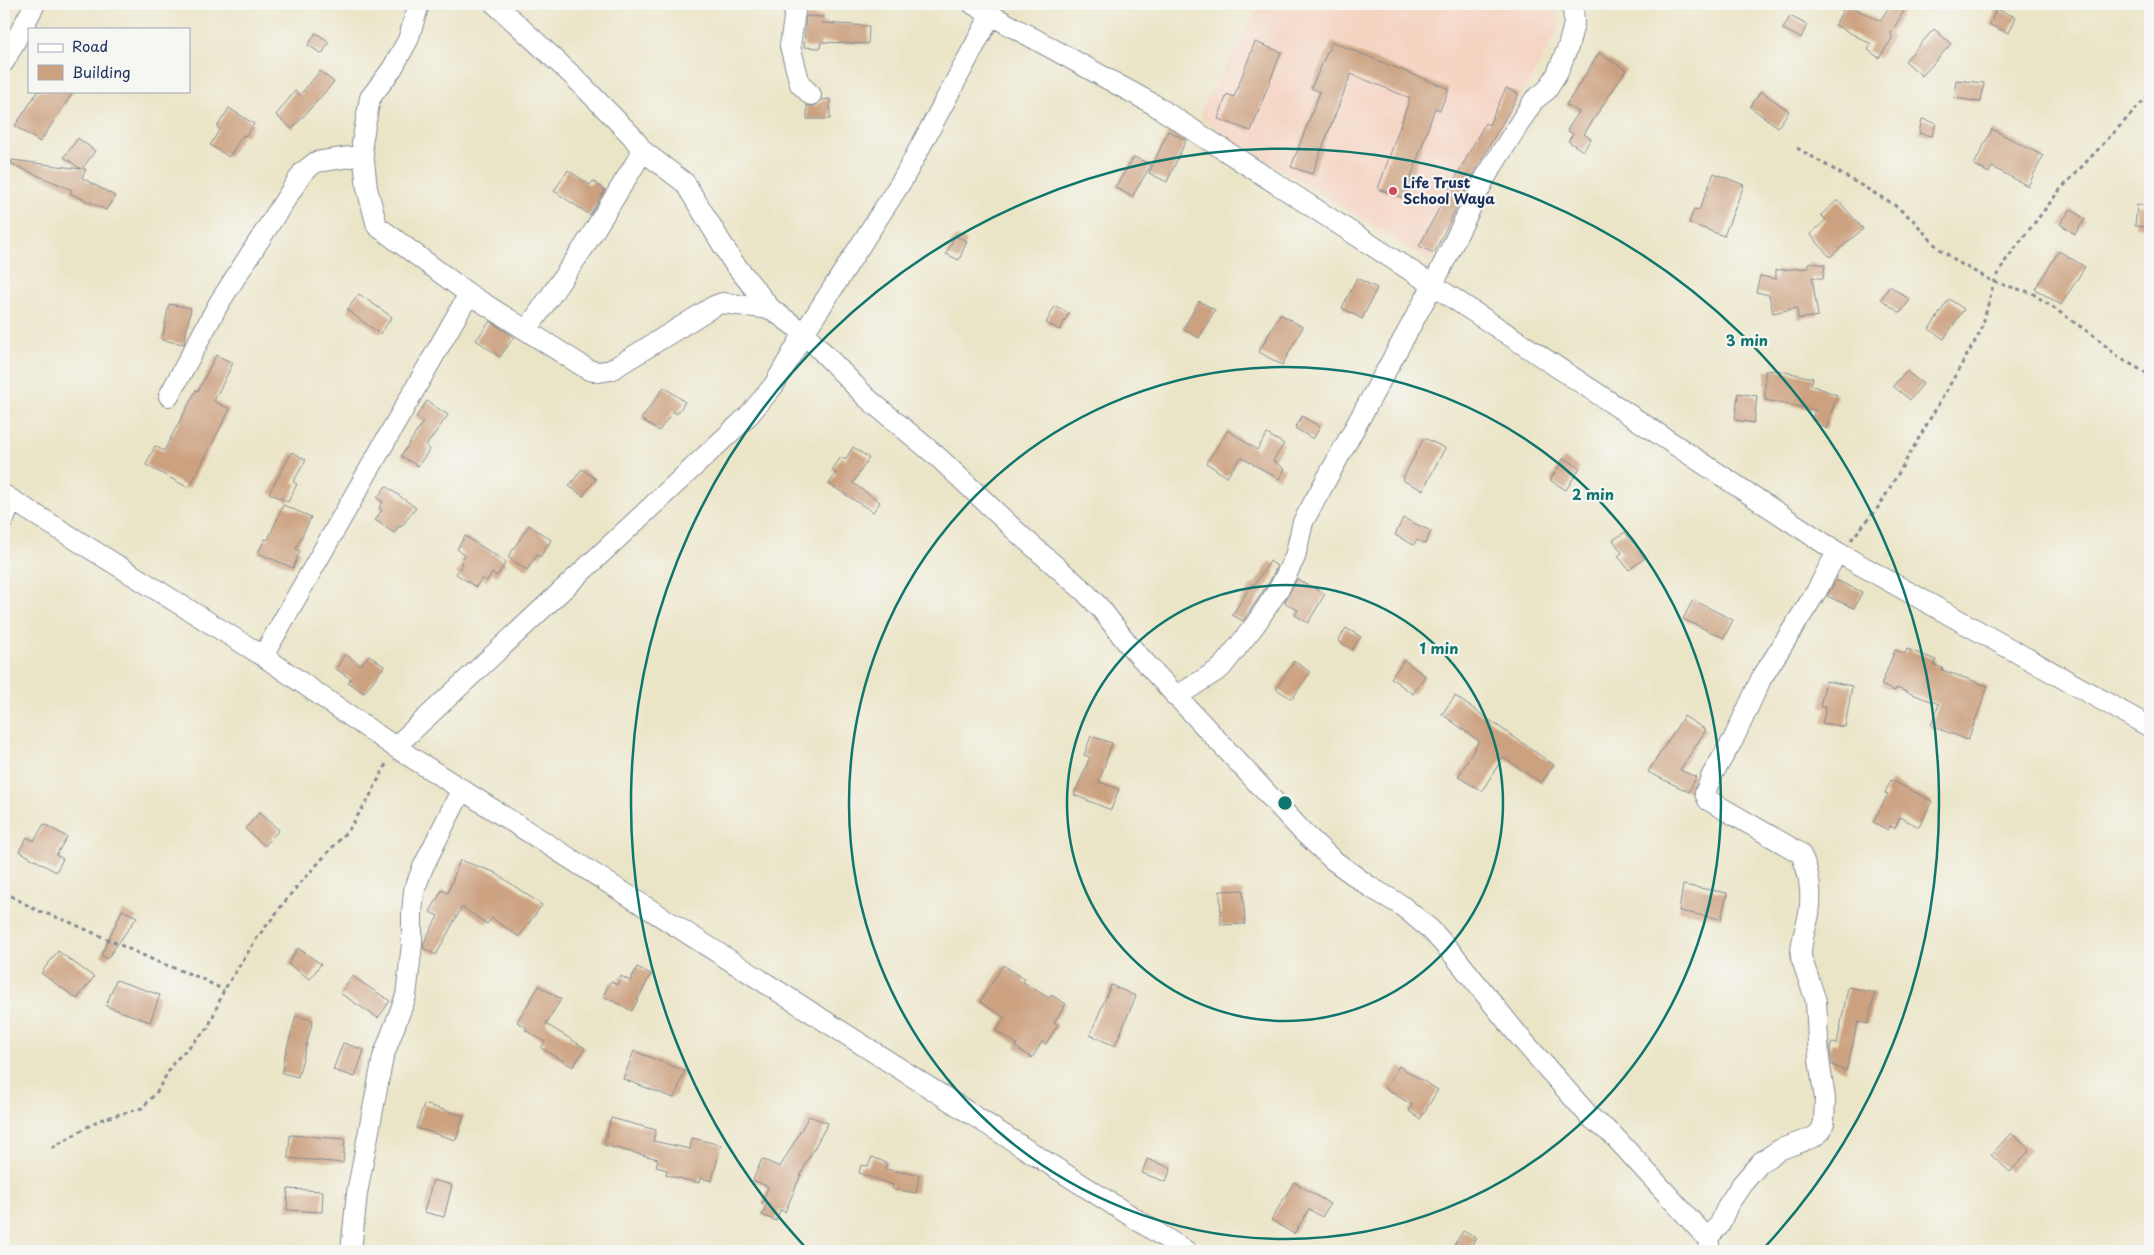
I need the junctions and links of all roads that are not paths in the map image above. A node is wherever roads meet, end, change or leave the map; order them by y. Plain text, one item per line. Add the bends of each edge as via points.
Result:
1 (35, 4) edge
2 (419, 4) edge
3 (495, 4) edge
4 (796, 4) edge
5 (973, 4) edge
6 (1573, 4) edge
7 (991, 15) junction
8 (4, 62) edge
9 (811, 95) dead end
10 (643, 151) junction
11 (363, 155) junction
12 (1432, 285) junction
13 (469, 294) junction
14 (771, 309) junction
15 (527, 330) junction
16 (804, 333) junction
17 (169, 396) dead end
18 (8, 498) edge
19 (4, 518) edge
20 (1837, 552) junction
21 (263, 656) junction
22 (1176, 697) junction
23 (2150, 726) edge
24 (394, 747) junction
25 (462, 789) junction
26 (1707, 1245) edge
27 (351, 1251) edge
28 (1186, 1251) edge

1 - 8 street
2 - 11 street via 408,40 392,69 370,98 362,142
3 - 10 street via 573,76
4 - 9 street via 790,46 800,84
5 - 7 street
6 - 12 street via 1574,24 1557,74 1547,90 1534,100 1485,178
7 - 12 street via 1153,104
7 - 16 street via 903,179
10 - 14 street via 685,183 733,262
10 - 15 street via 584,247
11 - 13 street via 377,226
11 - 17 street via 316,162 303,172 219,303
12 - 20 street
12 - 22 street via 1303,522 1295,557 1280,588 1221,668
13 - 15 street
13 - 21 street
14 - 15 street via 722,303 611,370 599,372 589,370
14 - 16 street
16 - 22 street via 867,398 939,458 1084,591
16 - 24 street via 774,385 749,415
18 - 19 street
18 - 21 street
20 - 23 street
20 - 26 street via 1816,592 1761,679 1705,792 1708,800 1800,853 1808,869 1809,912 1800,950 1816,1001 1825,1099 1824,1122 1814,1137 1781,1149 1761,1162 1728,1205
21 - 24 street
22 - 26 street via 1333,860 1401,905 1431,930 1518,1035 1591,1118 1612,1134
24 - 25 street
25 - 27 street via 422,867 414,891 406,996 383,1057 357,1193
25 - 28 street

